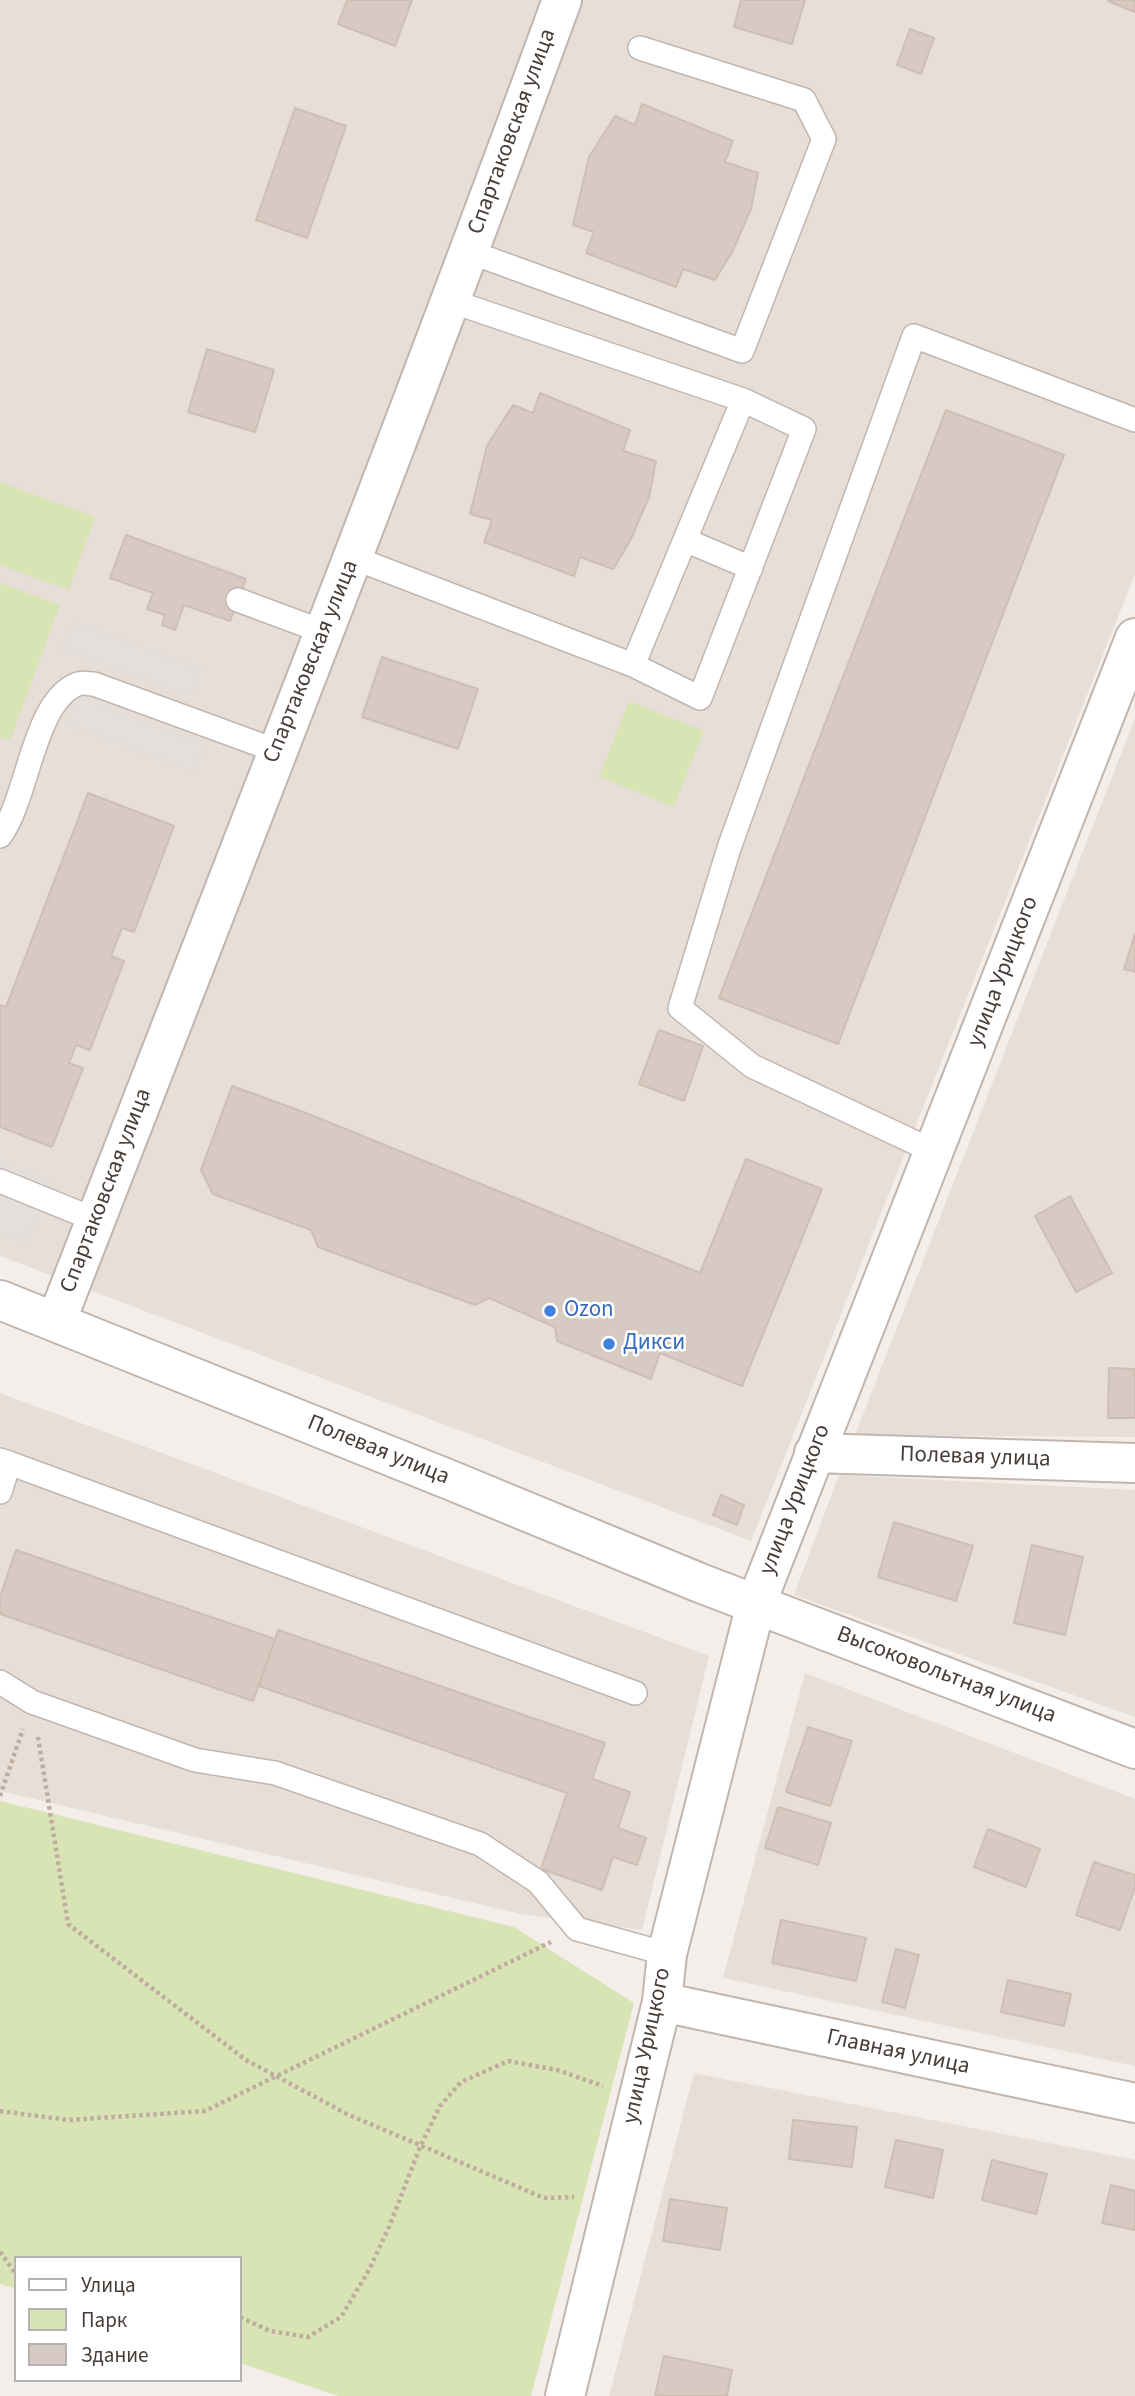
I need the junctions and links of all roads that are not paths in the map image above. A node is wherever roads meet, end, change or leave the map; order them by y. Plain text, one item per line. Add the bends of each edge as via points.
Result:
1 (562, 0) edge
2 (640, 48) dead end
3 (470, 252) junction
4 (451, 301) junction
5 (743, 400) junction
6 (1135, 420) edge
7 (685, 540) junction
8 (354, 558) junction
9 (751, 568) junction
10 (238, 600) dead end
11 (324, 632) junction
12 (1135, 638) edge
13 (633, 665) junction
14 (277, 751) junction
15 (0, 836) edge
16 (933, 1151) junction
17 (0, 1181) edge
18 (96, 1220) junction
19 (0, 1300) edge
20 (56, 1322) junction
21 (814, 1453) junction
22 (5, 1462) edge
23 (1135, 1463) edge
24 (0, 1492) edge
25 (756, 1604) junction
26 (0, 1682) edge
27 (635, 1693) dead end
28 (1135, 1749) edge
29 (667, 1954) junction
30 (662, 2003) junction
31 (1135, 2103) edge
32 (565, 2396) edge

1 - 3 street, Спартаковская улица
2 - 3 lane via 804,100 824,139 742,351
3 - 4 street, Спартаковская улица
4 - 5 lane
4 - 8 street, Спартаковская улица
5 - 7 lane
5 - 9 lane via 804,429
6 - 16 lane via 914,336 729,848 680,1009 752,1066
7 - 9 lane
7 - 13 lane
8 - 11 street, Спартаковская улица
8 - 13 lane
9 - 13 lane via 700,698
10 - 11 lane
11 - 14 street, Спартаковская улица
12 - 16 street, улица Урицкого
14 - 15 lane via 94,684 80,683 63,694 48,714
14 - 18 street, Спартаковская улица
16 - 21 street, улица Урицкого
17 - 18 lane
18 - 20 street, Спартаковская улица
19 - 20 street, Полевая улица
20 - 25 street, Полевая улица
21 - 23 street, Полевая улица
21 - 25 street, улица Урицкого
22 - 24 lane
22 - 27 lane
25 - 28 street, Высоковольтная улица
25 - 29 street, улица Урицкого
26 - 29 lane via 33,1702 195,1760 275,1773 480,1844 538,1882 577,1930
29 - 30 street, улица Урицкого
30 - 31 street, Главная улица
30 - 32 street, улица Урицкого

